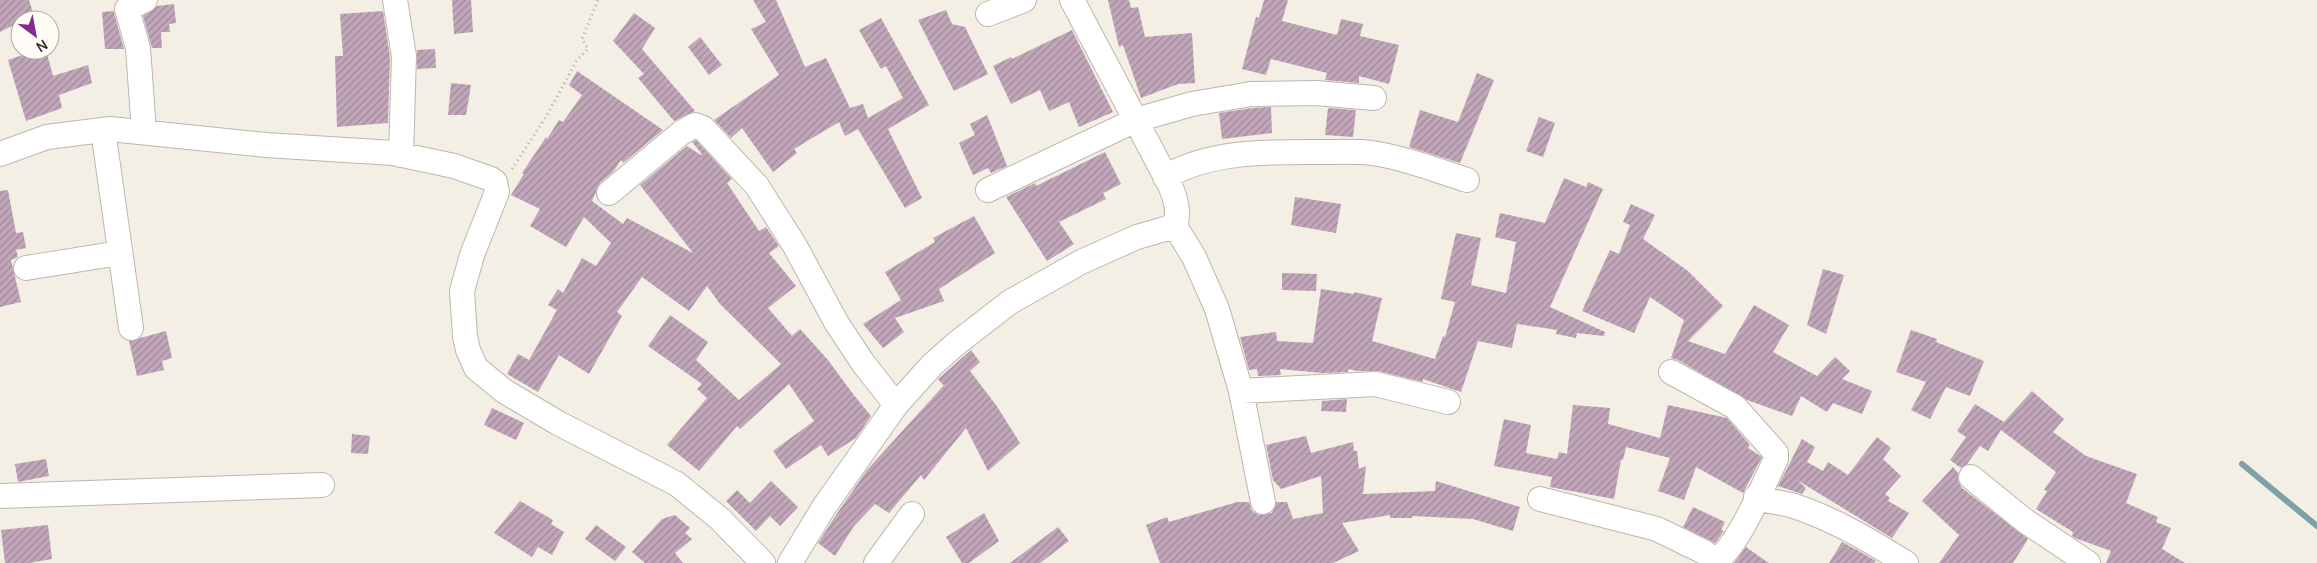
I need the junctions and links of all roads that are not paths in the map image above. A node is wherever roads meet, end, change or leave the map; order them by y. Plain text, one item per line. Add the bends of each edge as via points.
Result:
1 (145, 0) edge
2 (395, 0) edge
3 (1024, 0) edge
4 (1072, 0) edge
5 (988, 14) dead end
6 (1374, 98) dead end
7 (1136, 120) junction
8 (103, 130) junction
9 (144, 132) junction
10 (0, 154) edge
11 (401, 154) junction
12 (1165, 177) junction
13 (1467, 180) dead end
14 (988, 190) dead end
15 (609, 194) dead end
16 (1168, 228) junction
17 (120, 253) junction
18 (26, 268) dead end
19 (131, 328) dead end
20 (1671, 372) dead end
21 (1241, 391) junction
22 (1448, 402) dead end
23 (896, 405) junction
24 (1971, 477) dead end
25 (322, 485) dead end
26 (0, 496) edge
27 (1756, 497) junction
28 (1540, 499) dead end
29 (1263, 502) dead end
30 (912, 514) dead end
31 (1716, 562) edge
32 (763, 563) edge
33 (790, 563) edge
34 (876, 563) edge
35 (1906, 563) edge
36 (2088, 563) edge

1 - 9 street via 127,9 138,48
2 - 11 street via 404,56
3 - 5 street
4 - 7 street
6 - 7 street via 1316,93 1251,94 1192,104
7 - 12 street
7 - 14 street
8 - 9 street
8 - 10 street via 48,137
8 - 17 street
9 - 11 street via 266,145
11 - 32 street via 474,172 495,182 497,192 472,255 462,291 468,350 476,368 504,392 677,484 720,519
12 - 13 street via 1213,158 1271,152 1313,152 1378,154
12 - 16 street via 1177,203 1176,223
15 - 23 street via 680,133 695,125 703,128 757,186 795,246 836,322
16 - 21 street via 1178,231 1211,291
16 - 23 street via 1137,237 1080,262 1010,302 956,343
17 - 18 street
17 - 19 street
20 - 27 street via 1736,407 1776,453
21 - 22 street via 1375,384
21 - 29 street
23 - 33 street via 824,507
24 - 36 street via 2024,520
25 - 26 street
27 - 31 street via 1730,547
27 - 35 street via 1789,505 1856,531
28 - 31 street via 1657,529 1704,552
30 - 34 street

